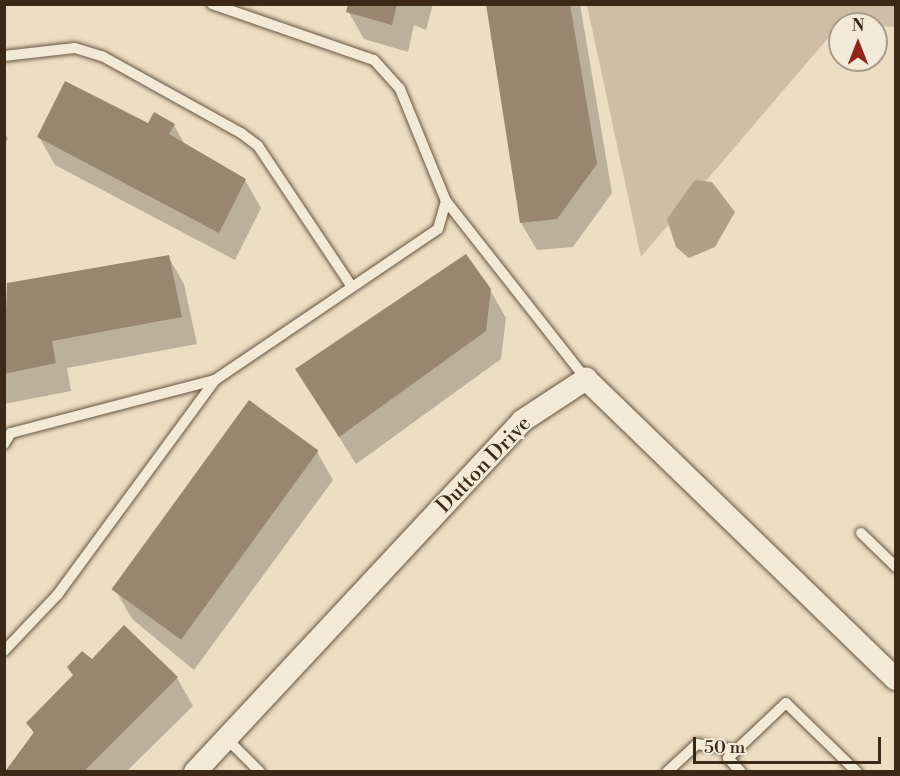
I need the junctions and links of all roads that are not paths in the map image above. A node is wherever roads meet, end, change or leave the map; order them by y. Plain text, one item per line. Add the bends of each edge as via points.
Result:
1 (212, 4) edge
2 (4, 56) edge
3 (446, 201) junction
4 (352, 287) junction
5 (586, 379) junction
6 (215, 380) junction
7 (4, 444) edge
8 (861, 533) dead end
9 (896, 567) edge
10 (4, 651) edge
11 (896, 679) edge
12 (228, 740) junction
13 (736, 750) junction
14 (195, 771) edge
15 (260, 771) edge
16 (668, 771) edge
17 (741, 771) edge
18 (857, 771) edge

1 - 3 lane via 374,60 400,89
2 - 4 lane via 75,48 102,56 241,133 258,146
3 - 4 lane via 438,229
3 - 5 lane
4 - 6 lane
5 - 11 street
5 - 12 street, Dutton Drive via 522,421
6 - 7 lane via 11,433
6 - 10 lane via 58,594
8 - 9 lane
12 - 14 street, Dutton Drive
12 - 15 lane
13 - 16 lane via 697,744
13 - 17 lane via 728,758
13 - 18 lane via 786,703

